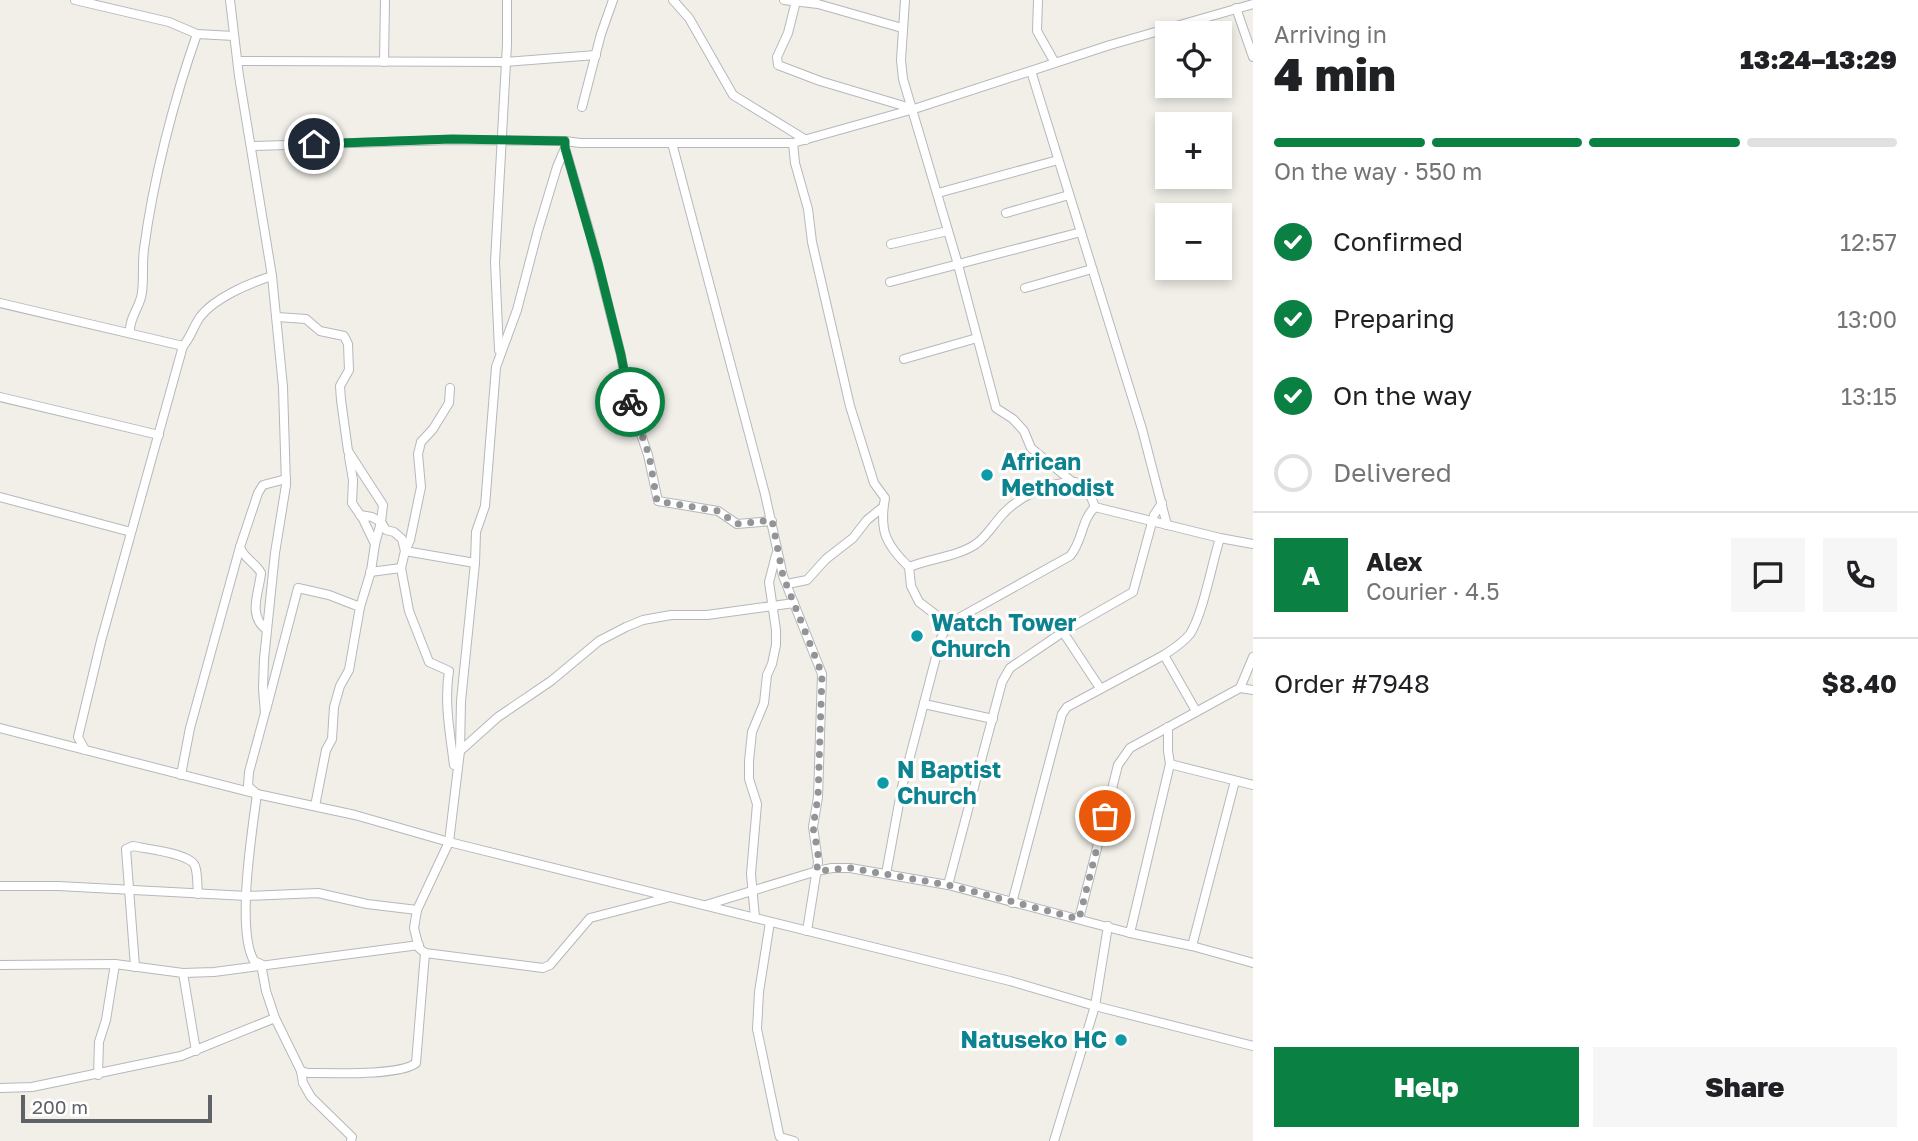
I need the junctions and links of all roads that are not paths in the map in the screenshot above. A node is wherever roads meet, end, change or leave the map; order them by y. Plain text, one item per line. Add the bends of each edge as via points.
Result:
1 (75, 0) edge
2 (230, 0) edge
3 (385, 0) edge
4 (507, 0) edge
5 (613, 0) edge
6 (673, 0) edge
7 (784, 0) edge
8 (905, 0) edge
9 (1038, 0) edge
10 (796, 1) edge
11 (1253, 4) edge
12 (1236, 8) junction
13 (902, 28) junction
14 (197, 34) junction
15 (234, 36) junction
16 (596, 55) junction
17 (1253, 57) edge
18 (238, 61) junction
19 (384, 62) junction
20 (505, 62) junction
21 (1055, 63) junction
22 (1031, 71) junction
23 (582, 107) dead end
24 (914, 109) junction
25 (502, 140) junction
26 (806, 140) junction
27 (672, 143) junction
28 (793, 143) junction
29 (565, 144) junction
30 (252, 146) junction
31 (1058, 160) junction
32 (938, 193) junction
33 (1069, 195) junction
34 (1006, 213) dead end
35 (948, 230) junction
36 (1081, 232) junction
37 (891, 244) dead end
38 (958, 266) junction
39 (1092, 269) junction
40 (272, 276) junction
41 (890, 282) dead end
42 (1025, 288) dead end
43 (0, 303) edge
44 (277, 317) junction
45 (130, 332) junction
46 (976, 338) junction
47 (183, 346) junction
48 (499, 355) junction
49 (904, 359) dead end
50 (450, 387) dead end
51 (0, 397) edge
52 (159, 435) junction
53 (348, 451) junction
54 (286, 479) junction
55 (1075, 482) junction
56 (0, 497) edge
57 (1162, 503) junction
58 (1095, 507) junction
59 (883, 508) junction
60 (360, 515) junction
61 (772, 520) junction
62 (1152, 521) junction
63 (381, 522) junction
64 (1167, 524) junction
65 (131, 532) junction
66 (1220, 538) junction
67 (375, 544) junction
68 (1253, 544) edge
69 (240, 547) junction
70 (405, 551) junction
71 (777, 551) junction
72 (475, 562) junction
73 (909, 567) junction
74 (401, 568) junction
75 (370, 572) junction
76 (786, 584) junction
77 (794, 603) junction
78 (360, 607) junction
79 (771, 608) junction
80 (948, 624) junction
81 (267, 630) junction
82 (1063, 632) junction
83 (1164, 655) junction
84 (1253, 657) edge
85 (1100, 688) junction
86 (1240, 688) junction
87 (1253, 690) edge
88 (924, 704) junction
89 (1196, 710) junction
90 (265, 713) junction
91 (993, 719) junction
92 (1168, 727) junction
93 (0, 728) edge
94 (85, 750) junction
95 (460, 751) junction
96 (1170, 764) junction
97 (455, 774) junction
98 (181, 775) junction
99 (1235, 781) junction
100 (1253, 785) edge
101 (257, 794) junction
102 (314, 806) junction
103 (449, 842) junction
104 (817, 871) junction
105 (886, 874) junction
106 (948, 885) junction
107 (0, 886) edge
108 (129, 891) junction
109 (753, 892) junction
110 (198, 894) junction
111 (247, 896) junction
112 (670, 897) junction
113 (1012, 903) junction
114 (703, 905) junction
115 (417, 910) junction
116 (755, 918) junction
117 (1079, 919) junction
118 (770, 922) junction
119 (1108, 926) junction
120 (807, 931) junction
121 (1130, 933) junction
122 (419, 945) junction
123 (1192, 946) junction
124 (425, 953) junction
125 (1253, 963) edge
126 (114, 964) junction
127 (261, 964) junction
128 (0, 965) edge
129 (135, 967) junction
130 (183, 973) junction
131 (1095, 1006) junction
132 (275, 1017) junction
133 (1253, 1046) edge
134 (196, 1051) junction
135 (301, 1071) junction
136 (98, 1075) junction
137 (0, 1088) edge
138 (351, 1141) edge
139 (794, 1141) edge
140 (1054, 1141) edge

1 - 14 street via 169,22
2 - 15 street
3 - 19 street
4 - 20 street
5 - 16 street
6 - 26 street via 689,18 733,95
7 - 10 street
8 - 13 street
9 - 21 street via 1037,31
10 - 13 street
10 - 24 street via 778,65
11 - 12 street
12 - 17 street
12 - 21 street
13 - 24 street via 903,79
14 - 15 street
14 - 45 street via 154,194 144,248 142,295
15 - 18 street
16 - 20 street
16 - 23 street
18 - 19 street
18 - 30 street
19 - 20 street
20 - 25 street
21 - 22 street
22 - 24 street
22 - 31 street
24 - 26 street
24 - 32 street
25 - 29 street
25 - 30 street
25 - 48 street via 495,262
26 - 28 street
27 - 28 street
27 - 29 street
27 - 61 street
28 - 59 street via 850,406 874,483 885,498
29 - 48 street via 517,310
29 - 61 street via 628,396 649,455 657,501 718,511 737,524
30 - 40 street
31 - 32 street
31 - 33 street
32 - 35 street
33 - 34 street
33 - 36 street
35 - 37 street
35 - 38 street
36 - 38 street
36 - 39 street
38 - 41 street
38 - 46 street
39 - 42 street
39 - 57 street
40 - 44 street
40 - 47 street via 213,305
43 - 45 street
44 - 53 street via 306,319 320,331 341,334 348,344 349,370 340,386
44 - 54 street
45 - 47 street
46 - 49 street
46 - 55 street via 996,408 1018,425 1031,448
47 - 52 street
48 - 72 street
50 - 70 street via 449,403 421,442 420,498
51 - 52 street
52 - 65 street
53 - 60 street via 352,503
53 - 63 street via 383,505
54 - 69 street via 263,485
54 - 81 street
55 - 58 street
55 - 73 street via 1021,498 988,534 967,549
56 - 65 street
57 - 62 street
57 - 64 street
58 - 62 street
58 - 80 street via 1087,514 1077,549 1070,556
59 - 73 street via 887,541
59 - 76 street via 807,580
60 - 63 street
60 - 67 street
61 - 71 street
62 - 64 street
62 - 82 street via 1133,592
63 - 67 street
63 - 70 street via 402,539
64 - 66 street
65 - 94 street via 78,737
66 - 68 street
66 - 83 street via 1197,619 1189,635
67 - 75 street
69 - 81 street via 261,573 255,613
69 - 98 street
70 - 72 street
70 - 74 street
71 - 76 street
71 - 79 street via 769,582
72 - 95 street
73 - 80 street via 919,602
74 - 75 street
74 - 97 street via 409,611 429,662 449,671
75 - 78 street
76 - 77 street
77 - 79 street
77 - 104 street via 823,685 813,827
78 - 90 street via 298,588
78 - 102 street
79 - 95 street via 671,615 626,627 600,641 498,717
79 - 109 street via 776,645 766,675 764,703 752,732 749,761 757,804
80 - 88 street
81 - 90 street via 262,689
82 - 85 street
82 - 91 street via 1010,668
83 - 85 street
83 - 89 street
84 - 86 street
85 - 113 street via 1067,707 1058,723
86 - 87 street
86 - 89 street
88 - 91 street
88 - 105 street
89 - 92 street
90 - 101 street via 248,779 248,786
91 - 106 street
92 - 96 street
92 - 117 street via 1130,748 1118,765
93 - 94 street
94 - 98 street
95 - 97 street
96 - 99 street
96 - 121 street
97 - 103 street
98 - 101 street
99 - 100 street
99 - 123 street
101 - 102 street
101 - 111 street
102 - 103 street
103 - 112 street
103 - 115 street
104 - 105 street via 850,868
104 - 109 street
104 - 120 street
105 - 106 street
106 - 113 street
107 - 108 street
108 - 110 street
108 - 110 street via 125,856 129,846 191,861
108 - 129 street
109 - 114 street
109 - 116 street
110 - 111 street
111 - 115 street via 318,893
111 - 127 street via 248,944 254,961
112 - 114 street
112 - 124 street via 590,918 543,968
113 - 117 street
114 - 116 street
115 - 122 street via 414,928
116 - 118 street
117 - 119 street
118 - 120 street
118 - 139 street via 757,1029 779,1134
119 - 121 street
119 - 131 street
120 - 131 street
121 - 123 street
122 - 124 street
122 - 127 street
123 - 125 street
124 - 135 street via 416,1063 412,1067
126 - 128 street
126 - 129 street
126 - 136 street via 99,1042
127 - 130 street
127 - 132 street
129 - 130 street
130 - 134 street
131 - 133 street
131 - 140 street
132 - 134 street
132 - 135 street
134 - 136 street
135 - 138 street via 311,1097 344,1126
136 - 137 street

